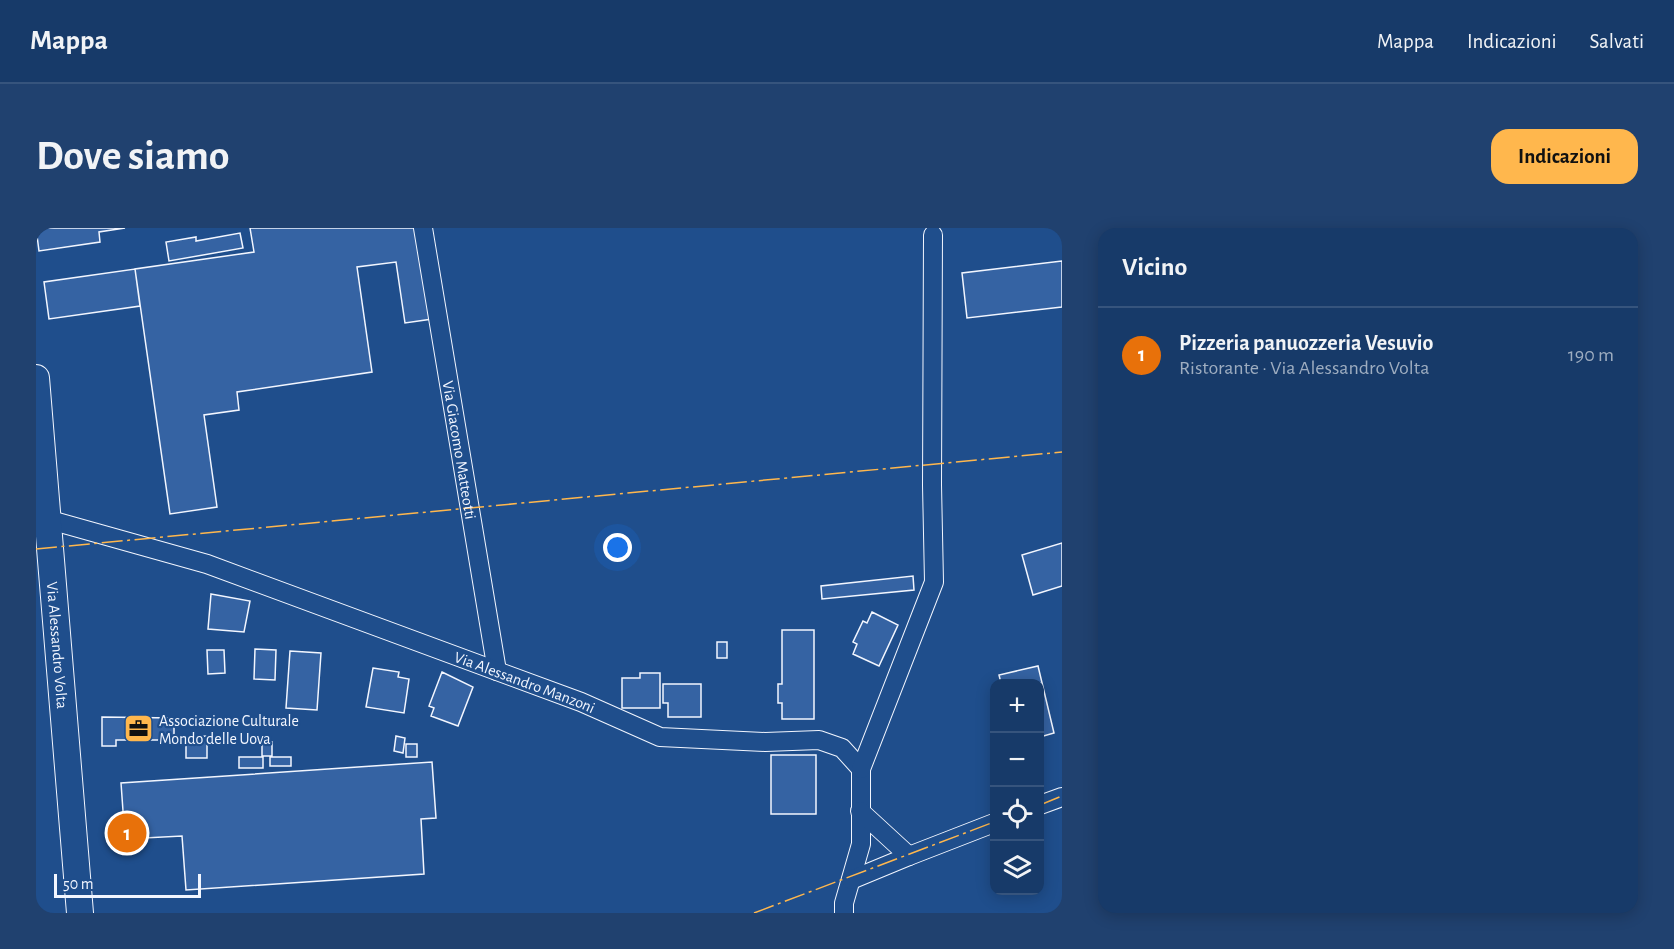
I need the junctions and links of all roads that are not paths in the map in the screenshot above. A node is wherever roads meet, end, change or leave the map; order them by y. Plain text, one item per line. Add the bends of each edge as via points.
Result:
1 (423, 228) edge
2 (933, 235) dead end
3 (36, 378) edge
4 (50, 520) junction
5 (497, 671) junction
6 (861, 769) junction
7 (1062, 797) edge
8 (1044, 804) edge
9 (860, 811) junction
10 (990, 825) edge
11 (909, 856) junction
12 (851, 880) junction
13 (80, 913) edge
14 (844, 913) edge

1 - 5 street, Via Giacomo Matteotti
2 - 6 street via 934,582
3 - 4 street, Via Alessandro Volta
4 - 5 street, Via Alessandro Manzoni via 207,564
4 - 13 street, Via Alessandro Volta
5 - 6 street, Via Alessandro Manzoni via 660,737 765,742 819,740 842,748
6 - 9 street
7 - 8 street
9 - 11 street
9 - 12 street via 861,844
10 - 11 street
11 - 12 street
12 - 14 street

